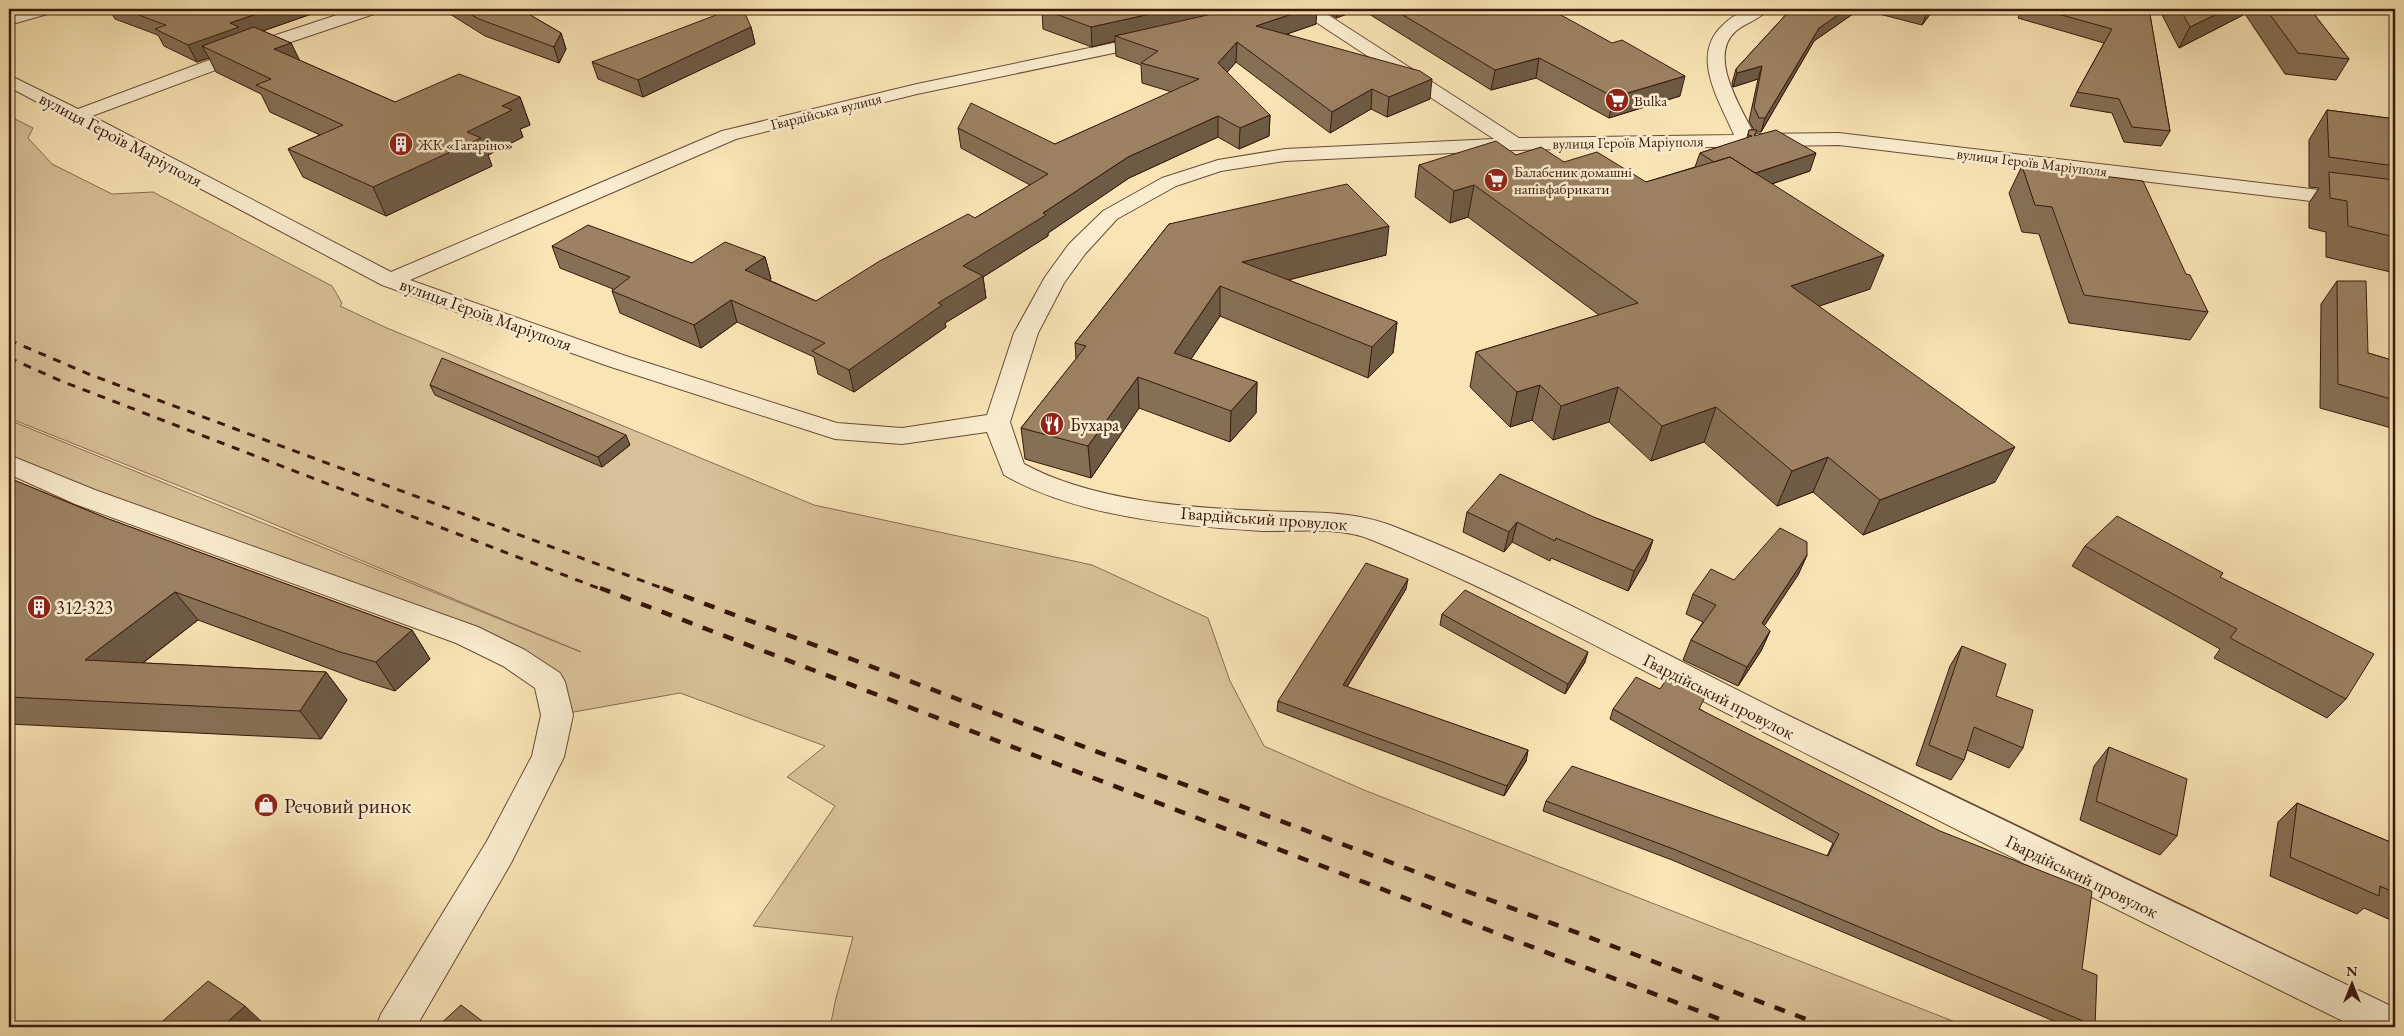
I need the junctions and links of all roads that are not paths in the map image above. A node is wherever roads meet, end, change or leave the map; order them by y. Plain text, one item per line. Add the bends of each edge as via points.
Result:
1 (45, 9) edge
2 (371, 9) edge
3 (1308, 9) edge
4 (1760, 9) edge
5 (9, 20) edge
6 (1168, 36) edge
7 (9, 80) edge
8 (78, 116) junction
9 (1746, 139) junction
10 (1515, 144) junction
11 (2395, 204) edge
12 (390, 280) junction
13 (997, 422) junction
14 (9, 464) edge
15 (395, 1027) edge
16 (2395, 1027) edge

1 - 5 street
2 - 8 street
3 - 10 street
4 - 9 street via 1729,28 1717,45 1715,54 1717,68
6 - 12 street, Гвардійська вулиця via 917,89 730,135
7 - 8 street, вулиця Героїв Маріуполя
8 - 12 street, вулиця Героїв Маріуполя
9 - 10 street, вулиця Героїв Маріуполя
9 - 11 street, вулиця Героїв Маріуполя via 1852,140
10 - 13 street, вулиця Героїв Маріуполя via 1285,155 1218,166 1170,182 1133,201 1110,215 1053,282 1026,332
12 - 13 street, вулиця Героїв Маріуполя via 617,361 835,431 902,436
13 - 16 street, Гвардійський провулок via 1013,469 1045,485 1108,501 1204,517 1332,520 1378,531 1528,600 2050,861
14 - 15 street via 86,497 467,635 514,658 549,682 557,715 548,757 499,852

